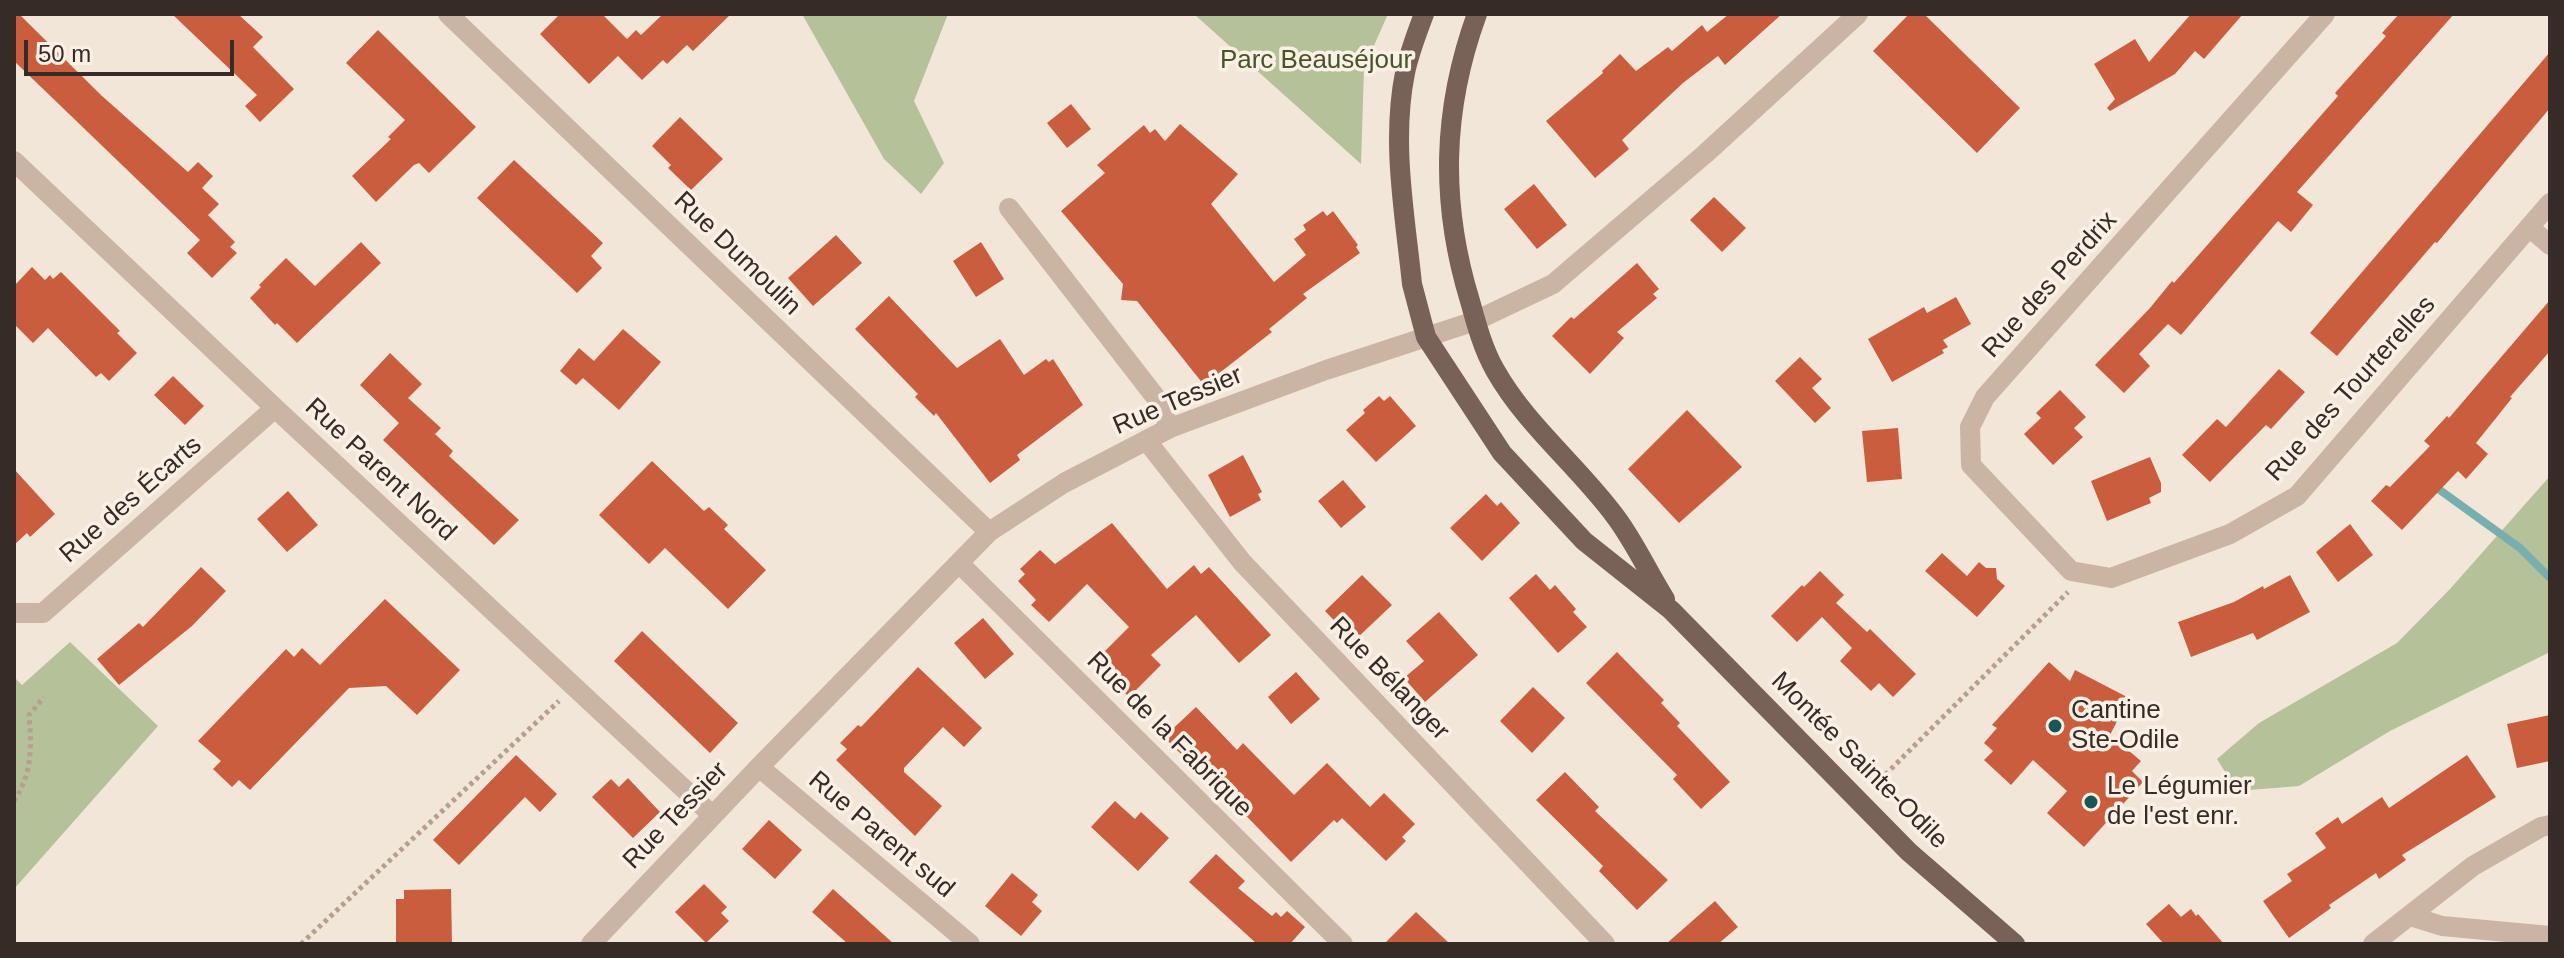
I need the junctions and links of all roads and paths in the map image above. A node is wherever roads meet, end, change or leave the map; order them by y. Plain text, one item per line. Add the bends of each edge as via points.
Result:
1 (448, 14) edge
2 (1424, 14) edge
3 (1477, 14) edge
4 (1858, 14) edge
5 (2325, 14) edge
6 (14, 161) edge
7 (2550, 203) edge
8 (1009, 208) dead end
9 (2529, 227) junction
10 (2550, 245) edge
11 (1475, 321) junction
12 (1426, 337) junction
13 (275, 408) junction
14 (1170, 428) junction
15 (1146, 440) junction
16 (989, 532) junction
17 (959, 563) junction
18 (2086, 574) junction
19 (2111, 578) joint
20 (1671, 610) junction
21 (14, 613) edge
22 (574, 687) junction
23 (44, 697) dead end
24 (759, 767) junction
25 (14, 801) edge
26 (1859, 801) junction
27 (712, 815) junction
28 (2550, 825) edge
29 (2410, 916) junction
30 (2550, 936) edge
31 (301, 944) edge
32 (591, 944) edge
33 (970, 944) edge
34 (1343, 944) edge
35 (1605, 944) edge
36 (2015, 944) edge
37 (2373, 944) edge

1 - 16 street, Rue Dumoulin
2 - 12 main road, Montée Sainte-Odile via 1405,73 1399,135 1412,284
3 - 11 main road, Montée Sainte-Odile via 1452,106 1448,176 1455,244
4 - 11 street, Rue Tessier via 1553,284
5 - 18 street, Rue des Perdrix via 1985,397 1970,427 1971,465 2071,571
6 - 13 street, Rue Parent Nord
7 - 9 street, Rue des Tourterelles
8 - 14 street via 1157,399
9 - 10 street
9 - 19 street, Rue des Tourterelles via 2297,496 2230,534
11 - 12 street, Rue Tessier
11 - 20 main road, Montée Sainte-Odile via 1494,369 1527,416 1615,516
12 - 14 street, Rue Tessier
12 - 20 main road, Montée Sainte-Odile via 1502,453 1584,541
13 - 21 street, Rue des Écarts via 43,613
13 - 22 street, Rue Parent Nord
14 - 15 street, Rue Tessier
15 - 16 street, Rue Tessier via 1064,483
15 - 35 street, Rue Bélanger via 1242,562
16 - 17 street, Rue Tessier
17 - 24 street, Rue Tessier
17 - 34 street, Rue de la Fabrique
18 - 19 street, Rue des Perdrix
18 - 26 path
20 - 26 main road, Montée Sainte-Odile
22 - 27 street, Rue Parent Nord
22 - 31 path
23 - 25 path via 29,715 31,762
24 - 27 street, Rue Tessier
24 - 33 street, Rue Parent sud
26 - 36 main road, Montée Sainte-Odile
27 - 32 street, Rue Tessier
28 - 29 street via 2473,866
29 - 30 street via 2442,926
29 - 37 street

